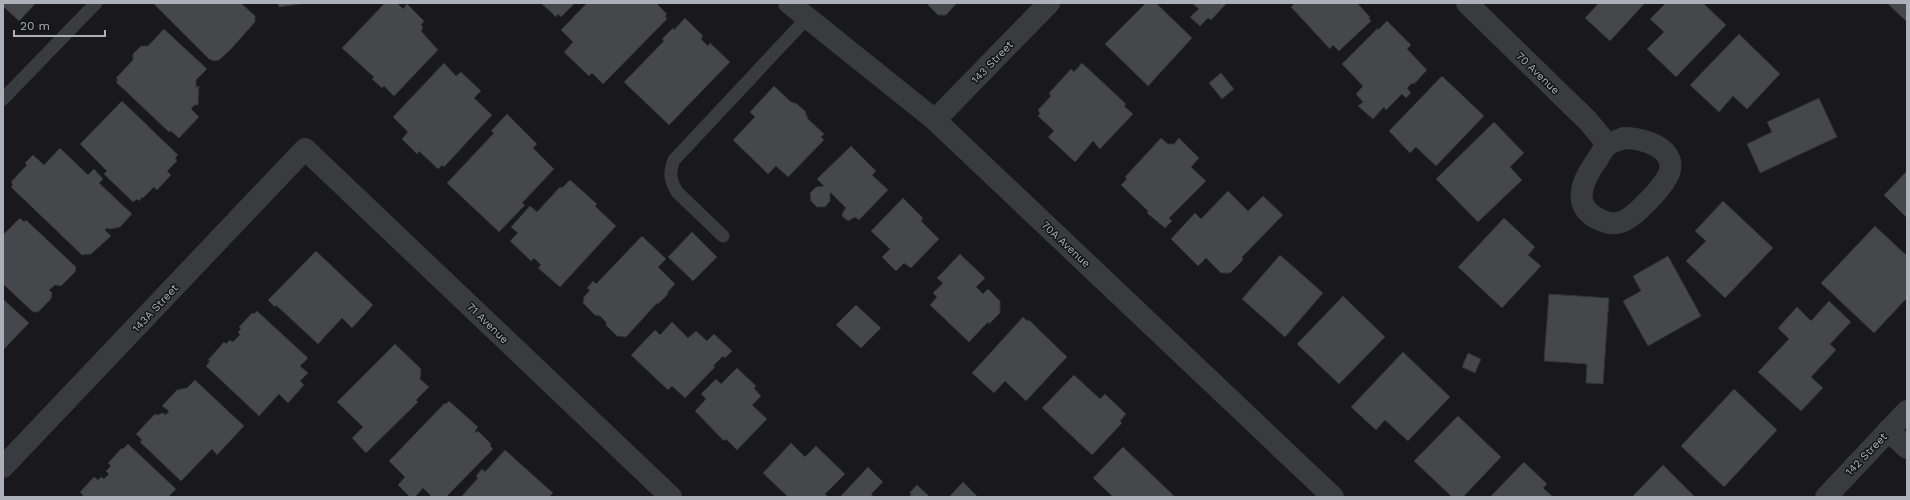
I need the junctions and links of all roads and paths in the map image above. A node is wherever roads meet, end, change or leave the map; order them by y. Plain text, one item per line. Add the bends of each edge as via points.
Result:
1 (96, 3) edge
2 (789, 3) edge
3 (1049, 3) edge
4 (1467, 3) edge
5 (808, 17) junction
6 (3, 99) edge
7 (936, 120) junction
8 (1608, 145) dead end
9 (306, 149) joint
10 (723, 236) dead end
11 (1907, 411) edge
12 (1888, 430) junction
13 (1907, 448) edge
14 (3, 467) edge
15 (671, 497) edge
16 (1333, 497) edge
17 (1826, 497) edge

1 - 6 lane
2 - 5 street, 70A Avenue
3 - 7 street, 143 Street
4 - 8 street, 70 Avenue via 1588,121
5 - 7 street, 70A Avenue
5 - 10 lane via 674,160 670,172 672,184 677,192
7 - 16 street, 70A Avenue
9 - 14 street, 143A Street
9 - 15 street, 71 Avenue
11 - 12 street, 142 Street
12 - 13 street
12 - 17 street, 142 Street

